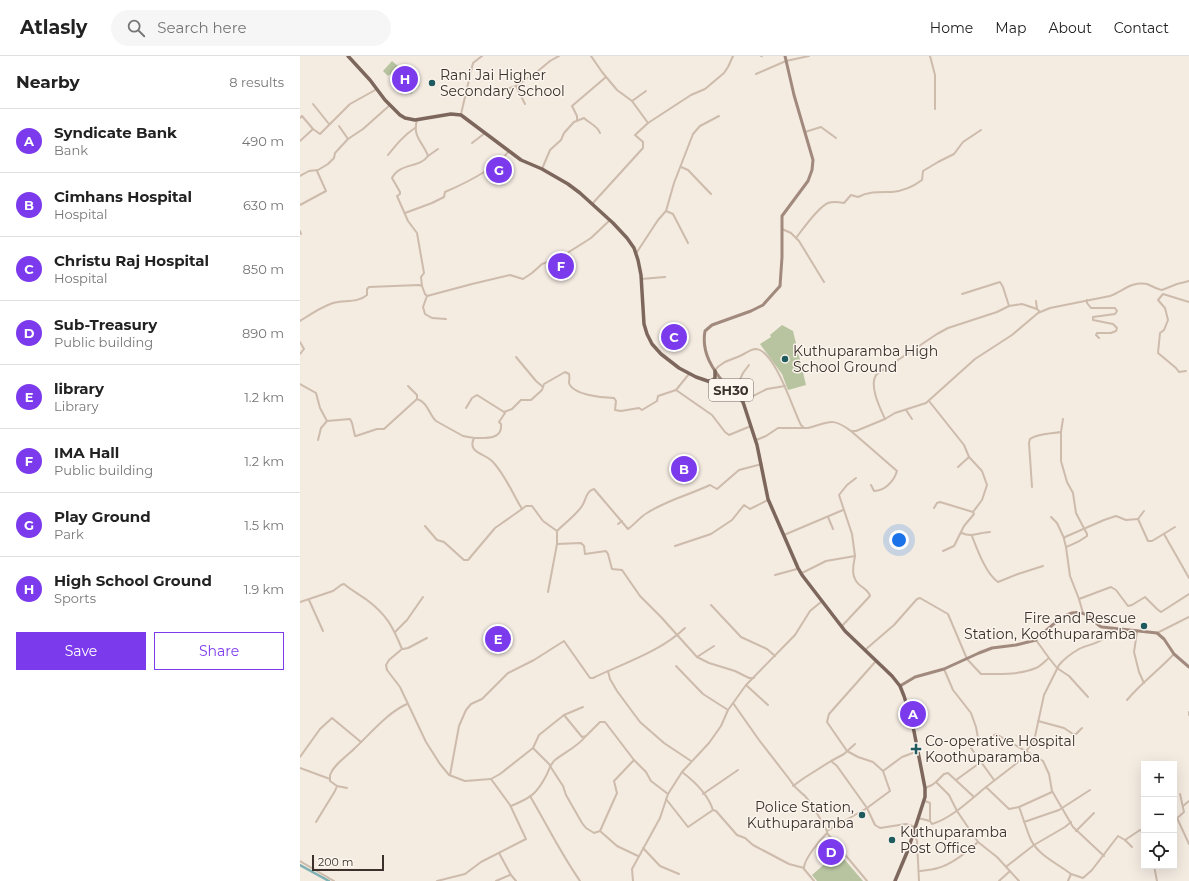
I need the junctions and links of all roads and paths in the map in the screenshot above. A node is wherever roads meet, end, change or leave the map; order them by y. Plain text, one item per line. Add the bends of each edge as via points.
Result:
1 (348, 56) edge
2 (482, 56) edge
3 (559, 56) edge
4 (591, 56) edge
5 (733, 56) edge
6 (785, 56) edge
7 (808, 56) edge
8 (930, 56) edge
9 (786, 61) junction
10 (756, 74) dead end
11 (606, 77) junction
12 (516, 86) junction
13 (377, 89) junction
14 (646, 91) dead end
15 (485, 96) dead end
16 (632, 101) junction
17 (313, 104) dead end
18 (525, 104) dead end
19 (390, 105) junction
20 (935, 109) dead end
21 (461, 115) junction
22 (301, 116) edge
23 (719, 116) dead end
24 (417, 120) junction
25 (577, 120) junction
26 (648, 123) junction
27 (329, 124) junction
28 (339, 126) dead end
29 (415, 128) junction
30 (313, 129) junction
31 (981, 130) dead end
32 (486, 132) junction
33 (805, 132) junction
34 (600, 133) dead end
35 (836, 138) dead end
36 (348, 139) junction
37 (300, 141) edge
38 (472, 143) dead end
39 (438, 149) dead end
40 (509, 151) junction
41 (388, 155) dead end
42 (428, 156) junction
43 (681, 167) junction
44 (542, 169) junction
45 (316, 171) junction
46 (300, 176) edge
47 (711, 194) dead end
48 (592, 204) junction
49 (300, 205) edge
50 (666, 211) junction
51 (404, 213) junction
52 (610, 220) junction
53 (781, 228) junction
54 (796, 238) junction
55 (688, 243) dead end
56 (636, 254) junction
57 (665, 277) dead end
58 (641, 279) junction
59 (1189, 281) edge
60 (824, 282) dead end
61 (422, 286) junction
62 (1162, 292) junction
63 (962, 294) dead end
64 (427, 296) junction
65 (1087, 300) junction
66 (1036, 301) dead end
67 (1189, 302) edge
68 (1009, 306) junction
69 (1037, 309) junction
70 (1040, 312) junction
71 (446, 319) dead end
72 (300, 321) edge
73 (1099, 338) dead end
74 (300, 342) edge
75 (300, 354) edge
76 (516, 357) dead end
77 (749, 365) dead end
78 (1186, 371) dead end
79 (714, 372) junction
80 (690, 373) junction
81 (718, 377) junction
82 (708, 381) junction
83 (300, 384) edge
84 (714, 384) junction
85 (408, 386) dead end
86 (543, 386) junction
87 (785, 386) junction
88 (728, 388) junction
89 (676, 390) junction
90 (740, 398) junction
91 (417, 399) junction
92 (929, 400) junction
93 (743, 402) junction
94 (466, 408) dead end
95 (906, 410) junction
96 (504, 412) junction
97 (885, 419) junction
98 (912, 419) dead end
99 (1063, 419) dead end
100 (327, 421) junction
101 (751, 426) junction
102 (804, 428) junction
103 (851, 431) junction
104 (1061, 432) junction
105 (474, 438) junction
106 (479, 438) junction
107 (318, 440) dead end
108 (756, 440) junction
109 (472, 442) junction
110 (969, 457) junction
111 (762, 464) junction
112 (958, 467) dead end
113 (856, 478) dead end
114 (871, 485) dead end
115 (1032, 487) dead end
116 (768, 499) junction
117 (934, 508) dead end
118 (522, 509) junction
119 (843, 510) junction
120 (1144, 510) dead end
121 (973, 512) junction
122 (828, 517) junction
123 (1051, 517) dead end
124 (1138, 519) junction
125 (622, 521) junction
126 (618, 524) dead end
127 (425, 526) dead end
128 (1174, 527) dead end
129 (832, 529) dead end
130 (1084, 529) junction
131 (557, 531) junction
132 (990, 532) dead end
133 (960, 534) junction
134 (1164, 534) junction
135 (783, 535) junction
136 (972, 536) junction
137 (1064, 538) junction
138 (557, 544) junction
139 (675, 546) dead end
140 (1066, 547) junction
141 (943, 551) dead end
142 (855, 556) junction
143 (1043, 566) dead end
144 (798, 568) junction
145 (801, 574) junction
146 (775, 575) dead end
147 (1189, 578) edge
148 (548, 592) dead end
149 (1189, 594) edge
150 (423, 597) dead end
151 (308, 599) junction
152 (1080, 599) junction
153 (300, 602) edge
154 (822, 602) junction
155 (711, 605) dead end
156 (1083, 614) junction
157 (1189, 617) edge
158 (841, 626) junction
159 (685, 628) dead end
160 (1109, 628) junction
161 (323, 631) dead end
162 (395, 632) junction
163 (1137, 632) junction
164 (1157, 633) junction
165 (678, 635) junction
166 (427, 638) dead end
167 (1036, 640) junction
168 (714, 646) dead end
169 (402, 649) junction
170 (865, 650) junction
171 (1174, 654) junction
172 (776, 656) junction
173 (697, 657) junction
174 (966, 658) junction
175 (1049, 658) junction
176 (876, 661) junction
177 (676, 666) dead end
178 (1189, 667) edge
179 (944, 668) junction
180 (1057, 668) junction
181 (608, 671) junction
182 (754, 678) junction
183 (1144, 683) junction
184 (746, 685) junction
185 (900, 686) junction
186 (1088, 698) dead end
187 (1127, 700) dead end
188 (733, 703) junction
189 (407, 704) junction
190 (768, 705) dead end
191 (582, 707) dead end
192 (728, 710) junction
193 (1189, 712) edge
194 (564, 715) junction
195 (1189, 715) edge
196 (1038, 721) junction
197 (1082, 728) dead end
198 (586, 736) junction
199 (361, 743) junction
200 (855, 744) dead end
201 (533, 748) junction
202 (971, 748) dead end
203 (847, 751) junction
204 (918, 751) junction
205 (1027, 751) junction
206 (300, 757) edge
207 (634, 760) junction
208 (691, 761) junction
209 (831, 761) junction
210 (981, 762) junction
211 (550, 766) junction
212 (300, 768) edge
213 (738, 770) dead end
214 (883, 771) junction
215 (682, 772) junction
216 (450, 776) junction
217 (330, 779) junction
218 (491, 779) junction
219 (955, 780) junction
220 (994, 780) junction
221 (936, 782) junction
222 (337, 786) junction
223 (793, 786) junction
224 (986, 787) junction
225 (346, 788) dead end
226 (925, 788) junction
227 (1090, 790) dead end
228 (1052, 791) junction
229 (668, 794) junction
230 (703, 794) junction
231 (1180, 794) dead end
232 (530, 796) junction
233 (974, 797) junction
234 (666, 799) junction
235 (925, 801) junction
236 (1189, 801) edge
237 (511, 806) junction
238 (1019, 806) junction
239 (1183, 806) junction
240 (867, 808) junction
241 (1062, 808) junction
242 (713, 810) junction
243 (957, 810) junction
244 (1094, 813) dead end
245 (918, 818) junction
246 (1178, 818) joint
247 (930, 821) junction
248 (316, 822) dead end
249 (1024, 822) junction
250 (1070, 822) junction
251 (915, 827) junction
252 (1141, 830) edge
253 (600, 831) junction
254 (914, 831) junction
255 (1076, 831) junction
256 (827, 832) junction
257 (1125, 840) junction
258 (978, 842) junction
259 (1189, 844) edge
260 (1034, 845) junction
261 (1132, 847) dead end
262 (643, 848) junction
263 (498, 853) junction
264 (638, 856) junction
265 (1104, 856) junction
266 (300, 861) edge
267 (1007, 866) junction
268 (804, 868) junction
269 (1155, 869) edge
270 (920, 871) junction
271 (1011, 871) junction
272 (679, 874) dead end
273 (1071, 874) junction
274 (511, 875) junction
275 (334, 881) edge
276 (437, 881) edge
277 (496, 881) edge
278 (516, 881) edge
279 (580, 881) edge
280 (632, 881) edge
281 (814, 881) edge
282 (866, 881) edge
283 (895, 881) edge
284 (919, 881) edge
285 (999, 881) edge
286 (1019, 881) edge
287 (1068, 881) edge
288 (1157, 881) edge

1 - 13 main road
2 - 21 street via 474,63
3 - 12 street
4 - 11 street
5 - 26 street via 724,73 705,89 691,95
6 - 9 main road
7 - 9 street
8 - 20 street via 935,75
9 - 10 street
9 - 33 main road
11 - 16 street via 617,90
11 - 25 street via 572,106
12 - 15 street
12 - 18 street
13 - 19 main road
13 - 27 street via 350,104
14 - 16 street
16 - 26 street
17 - 27 street
19 - 24 main road via 400,115
19 - 36 street
21 - 24 main road via 445,114
21 - 32 main road, SH30
22 - 30 street
23 - 43 street via 700,126 693,134
24 - 29 street
25 - 34 street via 584,118 596,126
25 - 44 street via 550,150
26 - 48 street via 635,135 644,144 643,148
27 - 30 street via 320,134
28 - 36 street
29 - 41 street via 404,136
29 - 42 street
30 - 37 street
31 - 54 street via 962,142 954,154 923,171 922,180 917,184 893,192 865,193 858,197 851,194 844,203 830,203 813,217
32 - 38 street
32 - 40 main road, SH30
33 - 35 street via 821,127
33 - 53 main road via 813,160 812,170 808,181 782,216
36 - 45 street via 335,153 333,160
39 - 42 street
40 - 44 main road, SH30 via 521,160
40 - 51 street via 498,163 445,192 444,197
42 - 51 street via 422,162 403,168 392,176 400,192 397,198
43 - 47 street via 692,173
43 - 50 street
44 - 48 main road, SH30 via 568,184
45 - 46 street
45 - 49 street via 326,191
48 - 52 main road, SH30
50 - 55 street via 673,214
50 - 56 street
51 - 61 street via 418,234 424,273 421,277
52 - 56 main road, SH30 via 627,238
52 - 64 street via 591,238 561,257 542,264 525,278 510,275
53 - 54 street
53 - 79 main road via 780,286 763,304 752,311 712,325 704,331 703,340
54 - 60 street
56 - 58 main road, SH30
57 - 58 street
58 - 80 main road, SH30 via 644,324 652,344 679,368
59 - 62 street
61 - 64 street
61 - 72 street via 369,287 367,295 362,298 335,302
62 - 65 street via 1147,284 1138,284 1130,285 1110,296
62 - 67 street
62 - 78 street via 1158,300 1165,308 1168,320 1160,333 1158,353 1179,372
63 - 68 street via 1000,282
64 - 71 street via 423,307 425,314 432,318
65 - 70 street
65 - 73 street via 1091,308 1115,308 1117,311 1115,314 1093,317 1096,321 1116,326 1114,332 1097,333
66 - 69 street
68 - 69 street via 1022,304
68 - 97 street via 936,334 877,374 873,385
69 - 70 street
70 - 92 street via 1012,335 975,359
74 - 75 street via 304,349
76 - 86 street
77 - 90 street via 738,384 743,390
79 - 81 main road
79 - 82 main road via 714,379
79 - 87 street via 722,363 756,350 761,351 776,368
80 - 82 main road, SH30
80 - 89 street
81 - 84 main road
81 - 88 main road
82 - 84 main road, SH30
83 - 100 street via 316,392
84 - 88 main road, SH30
85 - 91 street
86 - 89 street via 562,373 568,372 571,386 584,394 614,398 615,410 621,411 636,408 642,410 657,401 658,396
86 - 96 street via 531,400 521,400 512,409
87 - 93 street via 767,389
87 - 102 street
88 - 90 main road, SH30
89 - 101 street via 712,415 729,435
90 - 93 main road, SH30
91 - 100 street via 384,429 356,436 350,419
91 - 105 street via 427,406 436,421 463,436
92 - 95 street
92 - 110 street via 964,445
93 - 101 main road, SH30
94 - 96 street via 477,395
95 - 97 street
95 - 98 street
96 - 106 street via 499,422 502,426 499,432 493,437
97 - 103 street
99 - 104 street
100 - 107 street via 321,428
101 - 108 main road, SH30
102 - 103 street via 835,422
102 - 108 street via 778,428
103 - 114 street via 897,471 895,478 884,488 874,491
104 - 115 street via 1030,439
104 - 130 street via 1061,461 1073,494 1076,514
105 - 106 street
105 - 109 street
106 - 109 street
108 - 111 main road, SH30
109 - 118 street via 473,449 487,456 500,470
110 - 112 street
110 - 121 street via 982,472 987,485 982,500
111 - 116 main road, SH30
111 - 125 street via 739,470 717,489 710,485 647,512 630,528
113 - 119 street via 839,495
116 - 135 main road, SH30
116 - 139 street via 750,509 744,505 732,520 711,534
117 - 121 street via 940,502
118 - 127 street via 495,528 468,560 464,560 444,542 437,540
118 - 131 street via 532,506 543,521
119 - 122 street
119 - 142 street via 852,534
120 - 124 street
121 - 133 street
122 - 129 street
122 - 135 street
123 - 137 street
124 - 130 street via 1126,520 1116,516
124 - 134 street via 1146,541 1152,541
125 - 126 street
125 - 131 street via 594,489 591,489 582,505
128 - 134 street
130 - 137 street
130 - 140 street via 1087,536 1078,543
131 - 138 street
132 - 136 street
133 - 136 street
133 - 141 street via 954,546
134 - 147 street
135 - 144 main road, SH30
136 - 143 street via 978,553 996,582
137 - 140 street
138 - 148 street
138 - 165 street via 581,543 585,554 606,551 612,569 622,570 640,596
140 - 152 street via 1069,571
142 - 145 street via 826,561
142 - 158 street via 853,575 870,596
144 - 145 main road, SH30
144 - 146 street
145 - 154 main road, SH30
149 - 152 street via 1161,612 1145,597 1128,606 1111,586
150 - 162 street
151 - 153 street
151 - 161 street
151 - 162 street via 333,591 344,584 379,610
152 - 156 street
154 - 158 main road, SH30
154 - 172 street via 810,611 795,635
155 - 172 street via 741,637
156 - 160 main road via 1090,616 1098,626
156 - 167 main road via 1073,613 1065,616
157 - 164 street
158 - 170 main road, SH30
159 - 165 street
160 - 163 main road
160 - 180 street via 1107,636 1079,649 1062,661
162 - 169 street
163 - 164 main road
163 - 183 street via 1134,652
164 - 171 main road
165 - 173 street
165 - 181 street
166 - 169 street
167 - 174 main road via 992,648
167 - 175 street
168 - 173 street
169 - 189 street via 386,665
170 - 174 street via 920,598 948,614
170 - 176 main road, SH30
171 - 178 main road
171 - 183 street
172 - 182 street
173 - 182 street
174 - 175 street via 981,674 1012,673 1032,669
174 - 179 main road
175 - 180 street
176 - 185 main road, SH30
176 - 203 street via 829,714 827,722
177 - 192 street via 703,694
179 - 185 main road via 915,677
179 - 205 street via 953,690 971,713 978,738 986,740 996,734
180 - 186 street via 1069,676
180 - 196 street via 1044,695
181 - 208 street via 617,691 640,722 664,743
181 - 216 street via 590,678 564,641 508,673 482,699 471,704 466,710 459,726
182 - 184 street
183 - 187 street
184 - 188 street
184 - 190 street
185 - 204 main road, SH30
188 - 192 street
188 - 223 street
189 - 199 street via 383,721
189 - 216 street via 426,742
191 - 194 street
192 - 208 street via 717,732
193 - 195 street
194 - 198 street via 580,736
194 - 201 street via 539,735
196 - 197 street via 1064,728 1073,734
196 - 205 street via 1036,738
198 - 207 street via 603,721
198 - 211 street
199 - 206 street via 332,718 320,729
199 - 217 street via 338,763
200 - 203 street
201 - 211 street
201 - 218 street
202 - 210 street
203 - 209 street
203 - 214 street via 873,762
204 - 214 street via 902,757
204 - 226 main road, SH30
205 - 220 street via 1009,770
205 - 228 street via 1043,761 1049,774
207 - 229 street via 651,781
207 - 253 street via 614,781 617,793
208 - 215 street
209 - 223 street
209 - 240 street
210 - 219 street
210 - 220 street
211 - 232 street via 535,794
211 - 253 street via 586,828 594,833
212 - 217 street
213 - 230 street
214 - 240 street via 890,791
215 - 229 street
215 - 230 street
216 - 218 street via 465,781
217 - 222 street via 330,782
218 - 237 street
219 - 221 street via 946,773
219 - 233 street
220 - 224 street
221 - 226 street
221 - 243 street via 949,795
222 - 225 street
222 - 248 street
223 - 256 street via 805,797
224 - 233 street
224 - 238 street via 1009,809
226 - 235 main road, SH30
227 - 241 street
228 - 238 street
228 - 241 street
229 - 234 street
230 - 242 street
231 - 239 street
232 - 237 street
232 - 279 street via 562,855
233 - 243 street
234 - 242 street via 688,827
234 - 262 street via 660,818
235 - 245 main road, SH30
235 - 247 street via 930,803
236 - 239 street
237 - 263 street via 526,839
238 - 249 street
239 - 246 street via 1184,812
240 - 251 street via 875,824 880,828 906,824
240 - 256 street
241 - 249 street
241 - 250 street
242 - 268 street via 737,836 745,838 789,864
243 - 247 street via 938,822 932,824
243 - 258 street
244 - 255 street
245 - 247 street
245 - 251 main road, SH30
246 - 259 street
249 - 260 street
250 - 255 street
250 - 260 street
251 - 254 main road, SH30
252 - 257 street
253 - 264 street via 617,846
254 - 270 street
254 - 283 main road, SH30
255 - 265 street
256 - 268 street
256 - 282 street
257 - 261 street
257 - 265 street via 1118,836
258 - 267 street
258 - 270 street via 948,864
260 - 267 street
260 - 273 street
262 - 264 street
262 - 272 street via 660,866
263 - 274 street
263 - 276 street via 464,874
264 - 280 street via 632,869
265 - 273 street via 1083,878
266 - 275 street
267 - 271 street
268 - 281 street
269 - 288 street
270 - 284 street
271 - 285 street
271 - 286 street
273 - 287 street
274 - 277 street
274 - 278 street

